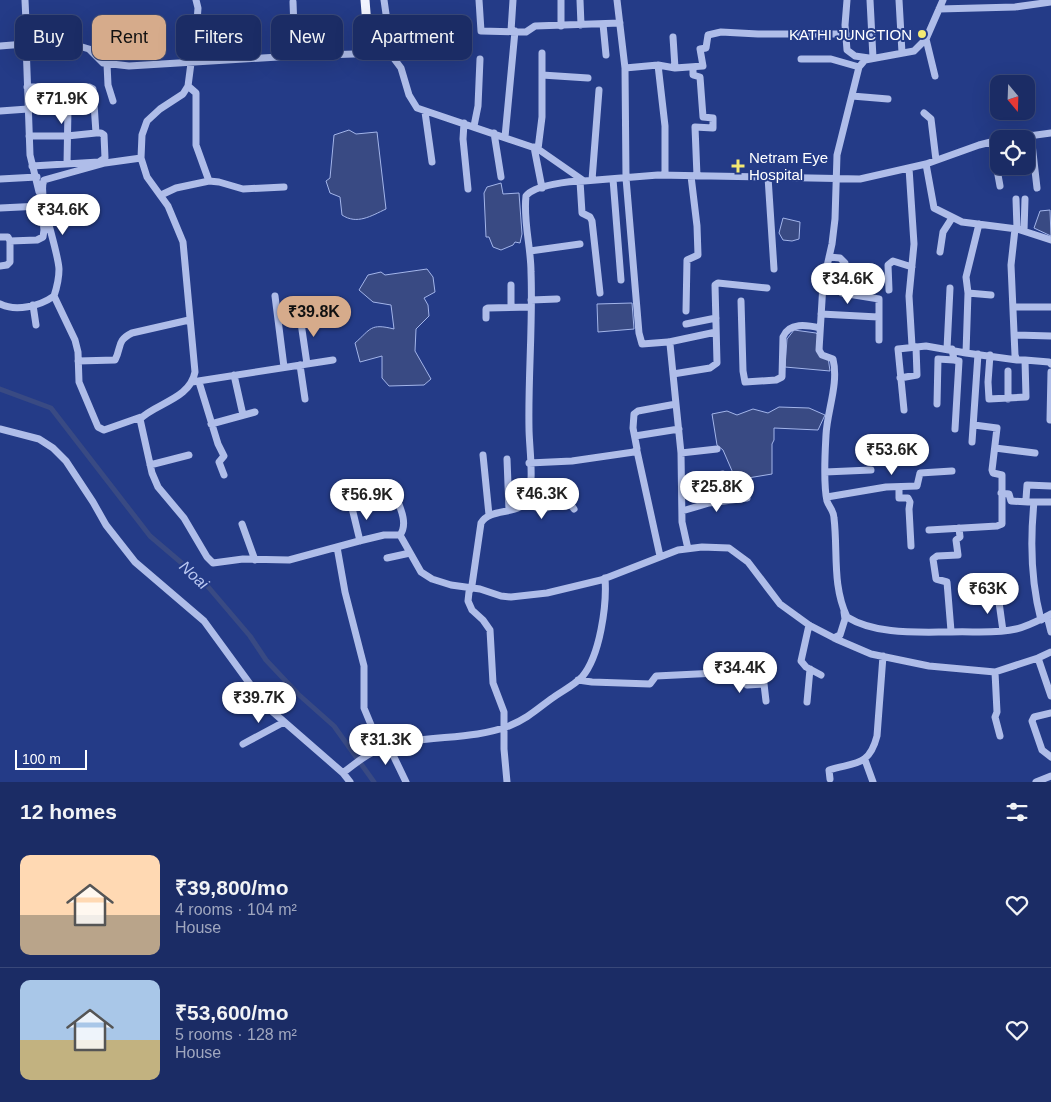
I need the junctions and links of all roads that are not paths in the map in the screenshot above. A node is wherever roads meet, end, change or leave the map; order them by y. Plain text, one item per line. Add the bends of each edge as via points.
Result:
1 (25, 0) edge
2 (196, 0) edge
3 (360, 0) edge
4 (365, 0) edge
5 (384, 0) edge
6 (479, 0) edge
7 (513, 0) edge
8 (561, 0) edge
9 (580, 0) edge
10 (617, 0) edge
11 (847, 0) edge
12 (870, 0) edge
13 (899, 0) edge
14 (943, 0) edge
15 (293, 2) dead end
16 (1051, 2) edge
17 (939, 9) junction
18 (25, 15) edge
19 (293, 15) edge
20 (361, 15) edge
21 (367, 15) edge
22 (386, 15) edge
23 (620, 23) junction
24 (603, 24) junction
25 (581, 25) junction
26 (561, 26) junction
27 (513, 31) junction
28 (846, 34) junction
29 (673, 37) dead end
30 (926, 39) junction
31 (15, 44) edge
32 (0, 46) edge
33 (82, 46) edge
34 (542, 53) dead end
35 (902, 53) junction
36 (606, 55) dead end
37 (271, 57) edge
38 (871, 58) junction
39 (801, 59) dead end
40 (26, 60) edge
41 (395, 60) edge
42 (480, 60) dead end
43 (193, 62) junction
44 (107, 64) junction
45 (658, 65) junction
46 (859, 67) junction
47 (625, 68) junction
48 (675, 68) junction
49 (693, 68) junction
50 (542, 76) junction
51 (935, 76) dead end
52 (588, 78) dead end
53 (188, 86) junction
54 (27, 87) junction
55 (599, 90) dead end
56 (852, 96) junction
57 (888, 99) dead end
58 (112, 101) dead end
59 (68, 108) dead end
60 (28, 109) junction
61 (0, 111) edge
62 (425, 112) junction
63 (924, 113) dead end
64 (464, 123) junction
65 (474, 126) junction
66 (96, 133) junction
67 (494, 133) junction
68 (1051, 133) edge
69 (1035, 135) edge
70 (29, 136) junction
71 (67, 136) junction
72 (505, 137) junction
73 (990, 143) edge
74 (536, 148) junction
75 (141, 158) junction
76 (936, 160) junction
77 (432, 162) dead end
78 (67, 164) junction
79 (926, 164) junction
80 (32, 166) junction
81 (909, 168) junction
82 (1035, 170) edge
83 (665, 175) junction
84 (999, 175) edge
85 (694, 176) junction
86 (37, 177) junction
87 (502, 177) dead end
88 (768, 177) junction
89 (626, 178) junction
90 (836, 178) junction
91 (0, 179) edge
92 (613, 179) junction
93 (585, 181) junction
94 (209, 182) junction
95 (1000, 186) dead end
96 (284, 187) dead end
97 (468, 188) dead end
98 (542, 188) junction
99 (1037, 188) dead end
100 (161, 195) junction
101 (1016, 199) dead end
102 (1025, 199) dead end
103 (41, 206) junction
104 (0, 208) edge
105 (952, 218) junction
106 (978, 224) junction
107 (1018, 230) junction
108 (0, 237) edge
109 (1051, 240) edge
110 (10, 241) junction
111 (580, 244) dead end
112 (530, 251) junction
113 (940, 252) dead end
114 (829, 257) junction
115 (0, 266) edge
116 (912, 267) junction
117 (774, 269) dead end
118 (621, 280) dead end
119 (511, 285) dead end
120 (767, 288) dead end
121 (950, 288) dead end
122 (889, 290) dead end
123 (968, 293) junction
124 (600, 294) dead end
125 (992, 295) dead end
126 (54, 296) junction
127 (275, 296) dead end
128 (557, 299) dead end
129 (741, 301) dead end
130 (531, 303) junction
131 (0, 304) edge
132 (33, 305) junction
133 (511, 307) junction
134 (1013, 307) junction
135 (1051, 307) edge
136 (686, 311) dead end
137 (821, 314) junction
138 (300, 316) dead end
139 (878, 317) junction
140 (486, 318) dead end
141 (716, 318) junction
142 (189, 320) junction
143 (686, 324) dead end
144 (36, 325) dead end
145 (820, 328) junction
146 (716, 332) junction
147 (1015, 335) junction
148 (1051, 336) edge
149 (879, 340) dead end
150 (669, 342) junction
151 (914, 347) junction
152 (950, 349) junction
153 (966, 353) junction
154 (978, 354) junction
155 (990, 355) junction
156 (333, 360) dead end
157 (954, 360) junction
158 (1017, 360) junction
159 (1025, 360) junction
160 (78, 361) junction
161 (304, 364) junction
162 (1051, 364) edge
163 (284, 367) junction
164 (1008, 371) dead end
165 (1051, 372) edge
166 (673, 374) junction
167 (234, 375) junction
168 (900, 378) junction
169 (195, 382) junction
170 (305, 399) dead end
171 (1008, 399) junction
172 (676, 404) junction
173 (937, 404) dead end
174 (1050, 406) edge
175 (904, 410) dead end
176 (255, 412) dead end
177 (244, 414) junction
178 (141, 417) junction
179 (1050, 420) edge
180 (211, 424) junction
181 (974, 425) junction
182 (0, 428) edge
183 (678, 429) junction
184 (955, 429) dead end
185 (634, 436) junction
186 (972, 442) dead end
187 (995, 448) junction
188 (717, 449) dead end
189 (636, 451) junction
190 (682, 453) junction
191 (1036, 453) dead end
192 (189, 455) dead end
193 (482, 455) dead end
194 (506, 460) dead end
195 (529, 463) junction
196 (150, 465) junction
197 (870, 470) dead end
198 (826, 472) junction
199 (952, 472) dead end
200 (723, 474) dead end
201 (224, 475) dead end
202 (682, 483) junction
203 (1051, 486) edge
204 (899, 487) junction
205 (394, 492) dead end
206 (1001, 493) junction
207 (827, 497) junction
208 (747, 498) dead end
209 (1031, 502) junction
210 (1051, 502) edge
211 (525, 504) junction
212 (352, 508) dead end
213 (574, 509) dead end
214 (509, 510) junction
215 (682, 511) junction
216 (489, 515) junction
217 (242, 524) dead end
218 (959, 528) junction
219 (929, 530) dead end
220 (400, 535) junction
221 (360, 540) junction
222 (911, 546) dead end
223 (337, 547) junction
224 (688, 549) junction
225 (410, 553) junction
226 (660, 556) junction
227 (387, 558) dead end
228 (255, 560) junction
229 (605, 578) junction
230 (471, 588) junction
231 (998, 596) dead end
232 (844, 612) junction
233 (1047, 617) edge
234 (809, 625) junction
235 (1003, 631) junction
236 (951, 632) junction
237 (1051, 632) edge
238 (834, 638) junction
239 (1051, 652) edge
240 (883, 656) junction
241 (1038, 658) junction
242 (810, 669) junction
243 (758, 671) dead end
244 (744, 672) junction
245 (995, 672) junction
246 (821, 676) dead end
247 (578, 680) junction
248 (1051, 696) edge
249 (766, 701) dead end
250 (807, 702) dead end
251 (1051, 713) edge
252 (284, 722) junction
253 (505, 727) junction
254 (1000, 736) dead end
255 (243, 744) dead end
256 (392, 745) junction
257 (381, 749) junction
258 (1050, 753) edge
259 (865, 760) junction
260 (343, 773) junction
261 (1051, 776) edge
262 (830, 779) dead end
263 (350, 782) edge
264 (406, 782) edge
265 (507, 782) edge
266 (873, 782) edge
267 (1036, 782) edge

1 - 18 street
2 - 43 street
3 - 20 main road
4 - 21 main road
5 - 22 street
6 - 27 street via 481,31
7 - 27 street
8 - 26 street
9 - 25 street
10 - 23 street
11 - 28 street
12 - 38 street
13 - 35 street
14 - 17 street
15 - 19 street
16 - 17 street via 1015,7
17 - 30 street
23 - 24 street
23 - 47 street
24 - 25 street
24 - 36 street
25 - 26 street
26 - 27 street via 535,26 526,32
27 - 72 street
28 - 38 street via 847,50 855,56
28 - 49 street via 721,32 708,35 706,48 700,49 703,66
29 - 48 street
30 - 35 street via 914,51
30 - 51 street
31 - 32 street
33 - 44 street
34 - 50 street
35 - 38 street
37 - 43 street
38 - 46 street via 864,60
39 - 46 street via 831,59
40 - 54 street
41 - 62 street via 401,68 412,103
42 - 65 street
43 - 44 street via 129,66
43 - 53 street
44 - 58 street
45 - 47 street
45 - 48 street
45 - 83 street via 665,126
46 - 56 street
47 - 89 street
48 - 49 street
49 - 85 street via 693,75 700,77 703,117 713,118 713,128 695,127
50 - 52 street
50 - 74 street via 542,117
53 - 75 street via 147,122 142,135
53 - 94 street via 196,93 196,145
54 - 60 street
54 - 66 street via 93,89
55 - 93 street
56 - 57 street
56 - 90 street via 837,155
59 - 71 street
60 - 61 street
60 - 70 street
62 - 64 street
62 - 77 street
63 - 76 street via 931,119
64 - 65 street
64 - 97 street via 462,139
65 - 67 street
66 - 71 street
66 - 78 street via 104,136 104,160
67 - 72 street
67 - 87 street
68 - 69 street
70 - 71 street
70 - 80 street
71 - 78 street
72 - 74 street
73 - 76 street
74 - 93 street
74 - 98 street
75 - 100 street via 147,177
75 - 126 street via 106,163 43,182 59,270
76 - 79 street
78 - 80 street
79 - 81 street
79 - 105 street via 934,208
80 - 86 street
81 - 90 street via 874,177
81 - 116 street
82 - 99 street
83 - 85 street
83 - 89 street
84 - 95 street
85 - 88 street
85 - 136 street via 698,255 687,260
86 - 91 street
86 - 103 street
88 - 90 street
88 - 117 street
89 - 92 street
89 - 150 street via 640,340 644,344
90 - 114 street via 835,220
92 - 93 street
92 - 118 street
93 - 98 street
93 - 124 street via 582,213 592,221
94 - 96 street via 243,189
94 - 100 street via 176,188
98 - 112 street via 532,190 526,196
100 - 142 street via 183,242
101 - 107 street
102 - 107 street
103 - 104 street
103 - 110 street via 43,237
105 - 106 street
105 - 113 street via 943,232
106 - 107 street
106 - 123 street via 966,277
107 - 109 street
107 - 134 street via 1011,266
108 - 110 street
110 - 115 street via 10,262 7,266
111 - 112 street
112 - 130 street
114 - 137 street
114 - 139 street via 845,262 842,293 879,299
116 - 122 street via 890,262
116 - 151 street via 909,296
119 - 133 street
120 - 141 street via 718,283 715,287
121 - 152 street
123 - 125 street
123 - 153 street
126 - 132 street
126 - 160 street via 75,340
127 - 163 street
128 - 130 street
129 - 145 street via 745,382 782,377 785,333 797,326
130 - 133 street
130 - 195 street
131 - 132 street via 6,307
132 - 144 street
133 - 140 street via 488,308
134 - 135 street
134 - 147 street
137 - 139 street
137 - 145 street
138 - 161 street
139 - 149 street
141 - 143 street
141 - 146 street
142 - 160 street via 132,333 120,341 114,360
142 - 169 street
145 - 198 street via 820,350 822,356 833,359 835,375 826,434
146 - 150 street
146 - 166 street via 717,358 714,366
147 - 148 street
147 - 158 street
150 - 166 street
151 - 152 street
151 - 168 street via 917,375
151 - 168 street via 897,350
152 - 153 street
152 - 157 street
153 - 154 street
154 - 155 street
154 - 181 street
155 - 158 street
155 - 171 street via 988,398
156 - 161 street
157 - 173 street via 938,359
157 - 184 street via 959,362
158 - 159 street
159 - 162 street
159 - 171 street via 1026,397
160 - 178 street via 79,382 100,429
161 - 163 street
161 - 170 street
163 - 167 street
164 - 171 street
165 - 174 street
166 - 172 street
167 - 169 street
167 - 177 street
168 - 175 street
169 - 178 street via 169,402
169 - 180 street
172 - 183 street
172 - 185 street via 634,414
174 - 179 street
176 - 177 street
177 - 180 street
178 - 196 street
180 - 201 street via 224,456 219,462
181 - 186 street
181 - 187 street via 997,428
182 - 252 street via 39,439 66,461 106,525 135,562 204,621 253,691
183 - 185 street
183 - 190 street
185 - 189 street
187 - 191 street
187 - 206 street via 992,472 1002,474
188 - 190 street
189 - 195 street via 572,462
189 - 226 street
190 - 202 street
192 - 196 street
193 - 216 street
194 - 214 street
195 - 211 street via 530,485
196 - 228 street via 158,487 184,518 213,563
197 - 198 street
198 - 207 street
199 - 204 street via 920,473 917,486
200 - 202 street
202 - 215 street
203 - 209 street via 1027,485 1026,499
204 - 207 street
204 - 222 street via 899,498 908,498 910,502
205 - 220 street via 404,523
206 - 209 street via 1009,494 1011,501
206 - 218 street via 1000,525
207 - 232 street via 834,517 836,578
208 - 215 street via 704,504
209 - 210 street
209 - 233 street via 1036,602
211 - 213 street via 542,509 569,502
211 - 214 street
212 - 221 street
214 - 216 street
215 - 224 street
216 - 230 street via 481,523
217 - 228 street
218 - 219 street
218 - 236 street via 960,537 956,540 958,555 933,559 935,578 947,582
220 - 221 street
220 - 225 street
221 - 223 street
223 - 228 street via 289,560
223 - 257 street via 364,666 364,708
224 - 226 street
224 - 234 street via 729,548 748,562 780,604
225 - 227 street
225 - 230 street via 420,572 432,579
226 - 229 street
229 - 230 street via 547,593 511,597
229 - 247 street via 606,598 594,655
230 - 253 street via 468,605 490,630 493,683 504,712
231 - 235 street
232 - 236 street via 854,621 878,628
232 - 238 street via 840,635
233 - 235 street
233 - 237 street
234 - 238 street
234 - 242 street via 801,661
235 - 236 street
238 - 240 street
239 - 241 street
240 - 245 street via 929,666
240 - 259 street via 877,736 875,746
241 - 245 street
241 - 248 street
242 - 246 street
242 - 250 street
243 - 244 street
244 - 247 street via 656,676 650,684
244 - 249 street via 747,685 764,684
245 - 254 street via 995,717
247 - 253 street via 533,715
251 - 258 street via 1034,717 1032,721 1042,750
252 - 255 street
252 - 260 street
253 - 256 street
253 - 265 street
256 - 257 street
256 - 264 street via 393,755
257 - 260 street
259 - 262 street via 854,766 829,770
259 - 266 street
260 - 263 street
261 - 267 street

